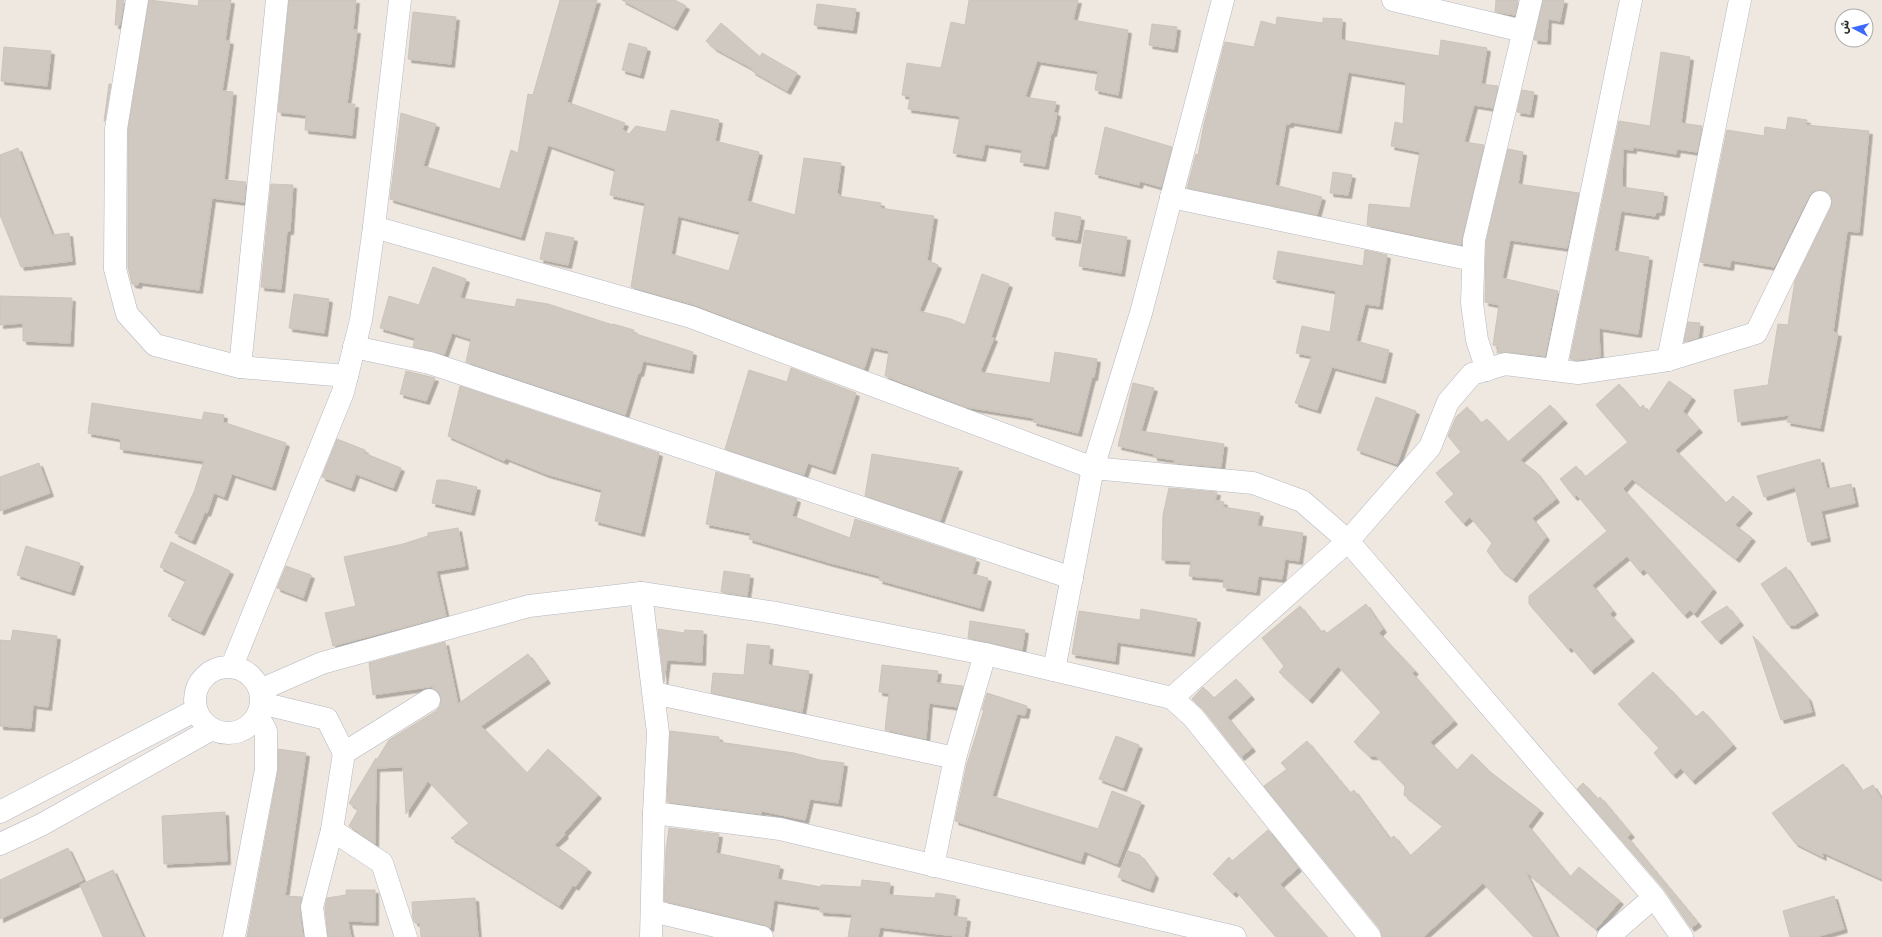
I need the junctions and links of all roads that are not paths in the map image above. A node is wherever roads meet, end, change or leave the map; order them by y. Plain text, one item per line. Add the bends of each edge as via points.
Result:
1 (137, 0) edge
2 (277, 0) edge
3 (400, 0) edge
4 (1224, 0) edge
5 (1530, 0) edge
6 (1631, 0) edge
7 (1740, 0) edge
8 (1403, 1) edge
9 (1523, 31) junction
10 (1171, 197) junction
11 (1820, 202) dead end
12 (374, 227) junction
13 (1473, 260) junction
14 (354, 346) junction
15 (1668, 360) junction
16 (240, 367) junction
17 (1487, 370) junction
18 (1555, 370) junction
19 (347, 376) junction
20 (1093, 468) junction
21 (1348, 541) junction
22 (1072, 578) junction
23 (641, 593) junction
24 (985, 654) junction
25 (232, 666) junction
26 (1054, 670) junction
27 (654, 693) junction
28 (1172, 698) junction
29 (429, 700) dead end
30 (260, 703) junction
31 (196, 710) junction
32 (212, 729) junction
33 (344, 753) junction
34 (955, 758) junction
35 (0, 812) edge
36 (654, 812) junction
37 (332, 830) junction
38 (0, 844) edge
39 (933, 866) junction
40 (1654, 897) junction
41 (652, 910) junction
42 (234, 937) edge
43 (316, 937) edge
44 (406, 937) edge
45 (651, 937) edge
46 (762, 937) edge
47 (1235, 937) edge
48 (1370, 937) edge
49 (1608, 937) edge
50 (1682, 937) edge

1 - 16 street via 116,129 115,269 127,314 155,345
2 - 16 street
3 - 12 street
4 - 10 street
5 - 9 street
6 - 18 street
7 - 15 street
8 - 9 street
9 - 13 street via 1474,240
10 - 13 street
10 - 20 street via 1140,313
11 - 15 street via 1756,333
12 - 14 street via 361,320
12 - 20 street via 691,317
13 - 17 street via 1472,303 1477,340
14 - 19 street
14 - 22 street via 430,363
15 - 18 street via 1578,373
16 - 19 street
17 - 18 street via 1505,364
17 - 21 street via 1472,374 1448,402 1430,447
19 - 25 street via 344,392
20 - 21 street via 1253,483 1302,501
20 - 22 street
21 - 28 street
21 - 40 street
22 - 26 street
23 - 24 street via 776,613
23 - 27 street
23 - 30 street via 529,606 322,663
24 - 26 street
24 - 34 street
25 - 30 street via 244,670 254,679
25 - 31 street via 218,668 207,674 199,684 195,696
26 - 28 street
27 - 34 street
27 - 36 street via 658,733
28 - 48 street via 1193,717
29 - 33 street
30 - 32 street via 249,726 238,732 225,733
30 - 33 street via 327,719
30 - 42 street via 266,731 266,770
31 - 32 street via 202,721
31 - 35 street
32 - 38 street via 41,825
33 - 37 street
34 - 39 street
36 - 39 street via 780,829
36 - 41 street
37 - 43 street via 312,907
37 - 44 street via 382,863
39 - 47 street
40 - 49 street
40 - 50 street
41 - 45 street
41 - 46 street

